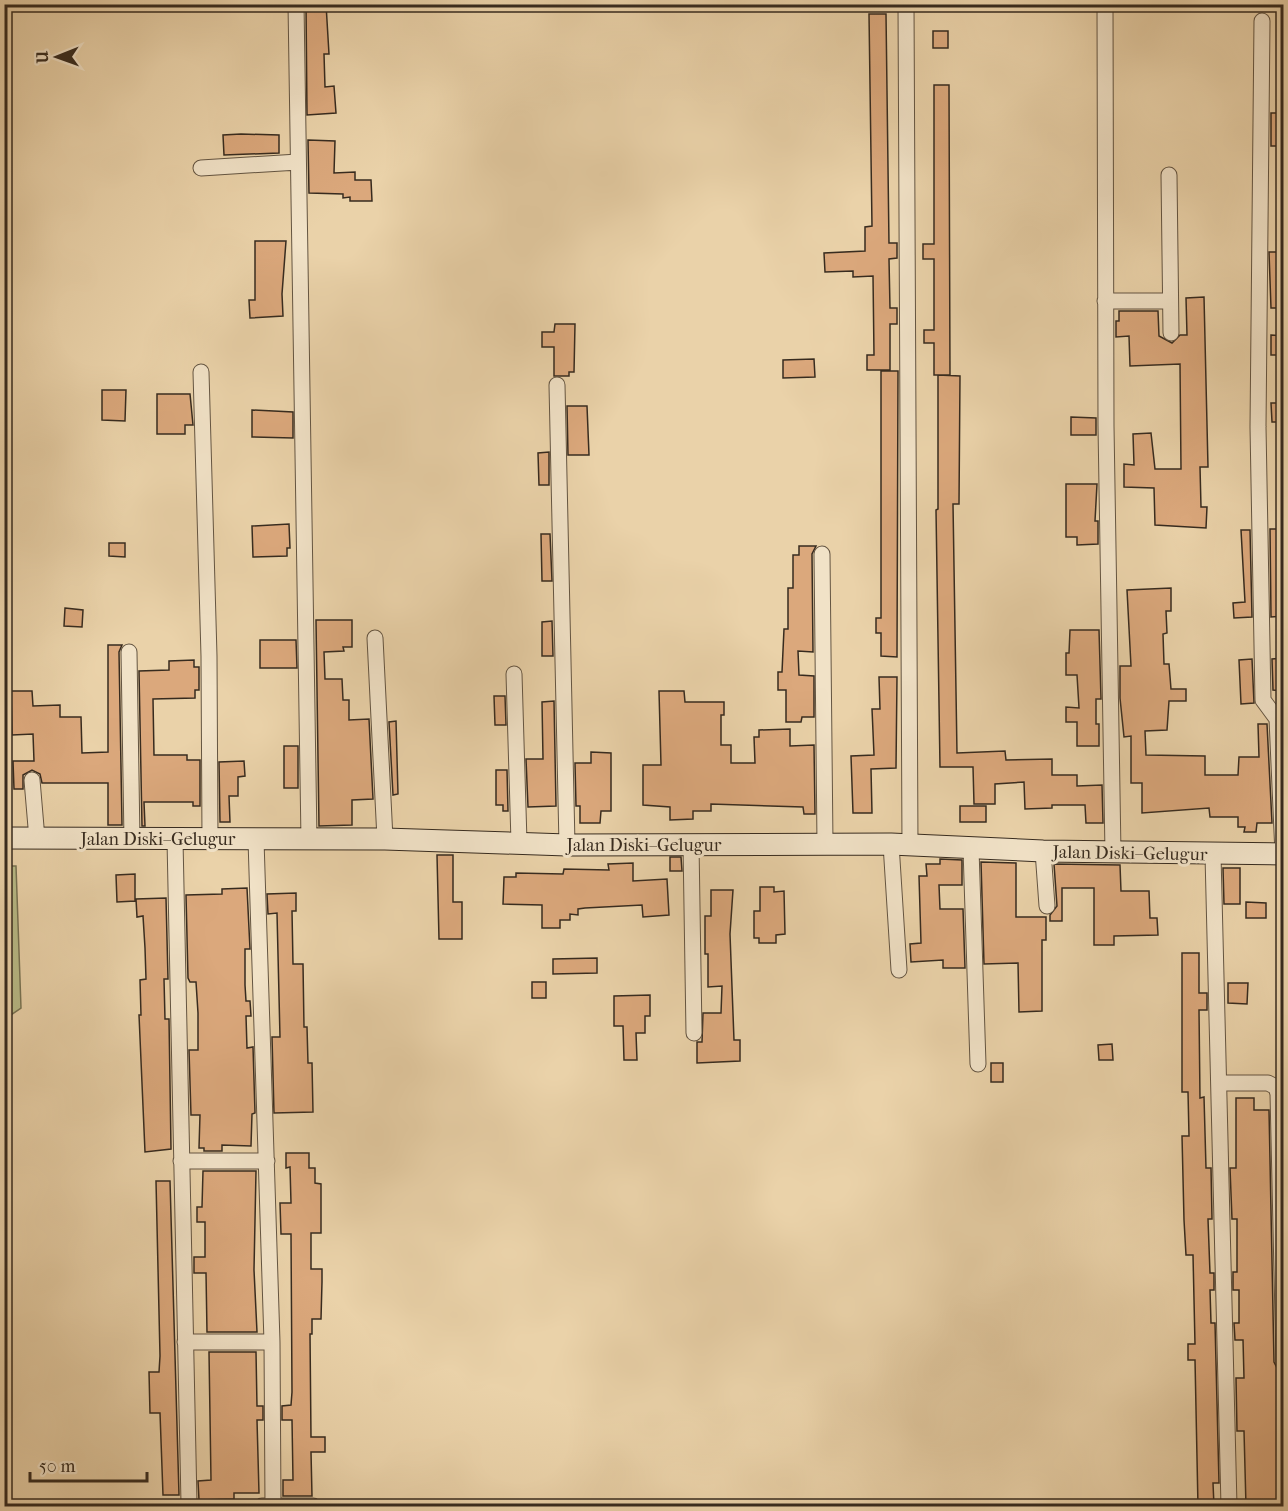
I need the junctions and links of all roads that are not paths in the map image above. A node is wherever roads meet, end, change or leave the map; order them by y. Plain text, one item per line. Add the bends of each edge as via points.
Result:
1 (296, 4) edge
2 (906, 4) edge
3 (1105, 4) edge
4 (1262, 21) dead end
5 (298, 162) junction
6 (201, 168) dead end
7 (1168, 175) dead end
8 (1105, 301) junction
9 (1170, 301) junction
10 (1170, 333) dead end
11 (201, 372) dead end
12 (557, 384) dead end
13 (822, 554) dead end
14 (375, 638) dead end
15 (129, 652) dead end
16 (514, 674) dead end
17 (32, 780) dead end
18 (4, 838) edge
19 (37, 839) junction
20 (385, 839) junction
21 (132, 840) junction
22 (174, 840) junction
23 (210, 840) junction
24 (256, 840) junction
25 (309, 840) junction
26 (519, 843) junction
27 (691, 844) junction
28 (825, 844) junction
29 (567, 845) junction
30 (901, 845) junction
31 (970, 849) junction
32 (1043, 851) junction
33 (1113, 853) junction
34 (1283, 854) edge
35 (1213, 855) junction
36 (1047, 906) dead end
37 (899, 970) dead end
38 (694, 1033) dead end
39 (978, 1064) dead end
40 (1220, 1083) junction
41 (181, 1161) junction
42 (267, 1161) junction
43 (185, 1342) junction
44 (272, 1342) junction
45 (1284, 1362) edge
46 (192, 1506) edge
47 (261, 1506) edge
48 (273, 1506) edge
49 (313, 1506) edge
50 (1229, 1506) edge

1 - 5 street
2 - 30 street
3 - 8 street
4 - 34 street via 1258,427 1263,700 1276,719
5 - 6 street
5 - 25 street
7 - 9 street
8 - 9 street
8 - 33 street
9 - 10 street
11 - 23 street
12 - 29 street
13 - 28 street
14 - 20 street
15 - 21 street
16 - 26 street
17 - 19 street
18 - 19 main road, Jalan Diski–Gelugur
19 - 21 main road, Jalan Diski–Gelugur
20 - 25 main road, Jalan Diski–Gelugur
20 - 26 main road, Jalan Diski–Gelugur
21 - 22 main road, Jalan Diski–Gelugur
22 - 23 main road, Jalan Diski–Gelugur
22 - 41 street
23 - 24 main road, Jalan Diski–Gelugur
24 - 25 main road, Jalan Diski–Gelugur
24 - 42 street
26 - 29 main road, Jalan Diski–Gelugur
27 - 28 main road, Jalan Diski–Gelugur
27 - 29 main road, Jalan Diski–Gelugur
27 - 38 street
28 - 30 main road, Jalan Diski–Gelugur
30 - 31 main road, Jalan Diski–Gelugur
30 - 37 street
31 - 32 main road, Jalan Diski–Gelugur
31 - 39 street
32 - 33 main road, Jalan Diski–Gelugur
32 - 36 street
33 - 35 main road, Jalan Diski–Gelugur
34 - 35 main road, Jalan Diski–Gelugur
35 - 40 street
40 - 45 street via 1268,1083 1276,1087 1278,1094
40 - 50 street
41 - 42 street
41 - 43 street
42 - 44 street
43 - 44 street
43 - 46 street
44 - 48 street
47 - 48 street
48 - 49 street

